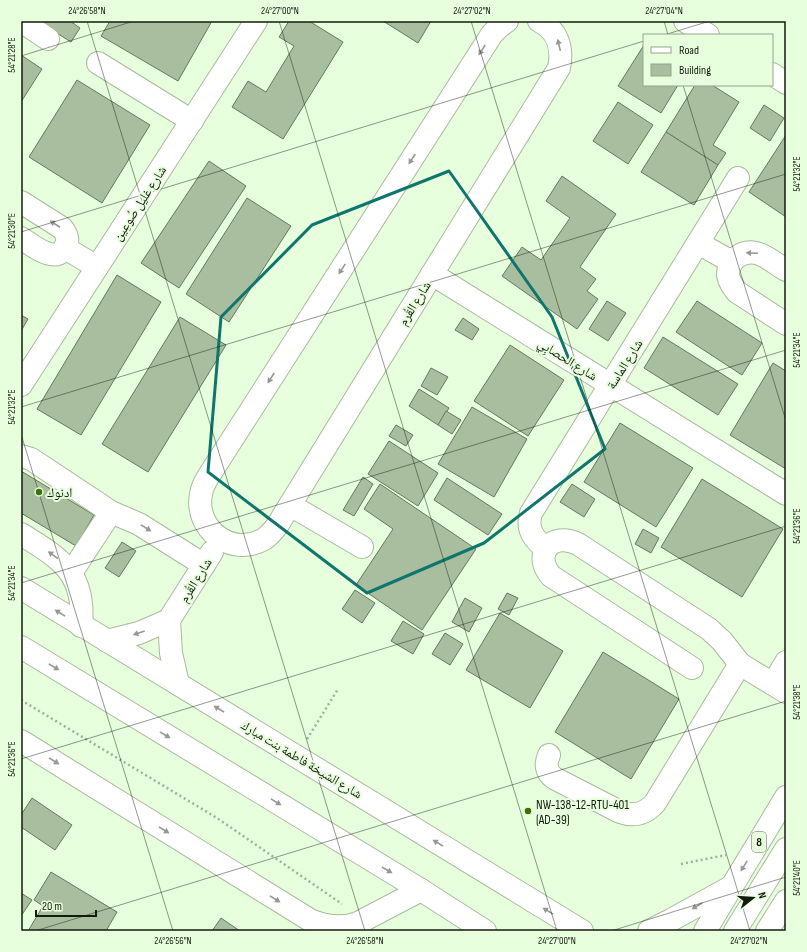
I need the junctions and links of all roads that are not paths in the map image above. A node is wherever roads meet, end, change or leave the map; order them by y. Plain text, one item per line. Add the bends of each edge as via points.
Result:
1 (21, 21) edge
2 (256, 21) edge
3 (507, 21) edge
4 (685, 21) edge
5 (543, 22) edge
6 (706, 34) edge
7 (48, 39) dead end
8 (98, 63) dead end
9 (773, 75) edge
10 (786, 82) edge
11 (192, 121) junction
12 (738, 178) dead end
13 (21, 202) edge
14 (21, 238) edge
15 (698, 243) junction
16 (65, 248) junction
17 (732, 262) junction
18 (97, 267) junction
19 (786, 270) edge
20 (432, 274) junction
21 (786, 324) edge
22 (21, 385) edge
23 (610, 385) junction
24 (21, 456) edge
25 (786, 494) edge
26 (290, 505) junction
27 (111, 512) junction
28 (21, 534) edge
29 (220, 539) junction
30 (362, 547) dead end
31 (546, 549) junction
32 (204, 565) junction
33 (71, 573) junction
34 (21, 588) edge
35 (169, 620) junction
36 (81, 626) junction
37 (107, 641) junction
38 (21, 647) edge
39 (786, 662) edge
40 (740, 664) junction
41 (692, 668) dead end
42 (178, 684) junction
43 (779, 688) edge
44 (21, 741) edge
45 (549, 755) dead end
46 (786, 797) edge
47 (786, 850) edge
48 (731, 886) junction
49 (421, 890) junction
50 (786, 900) edge
51 (769, 930) edge
52 (485, 931) edge
53 (582, 931) edge
54 (649, 931) edge
55 (705, 931) edge
56 (735, 931) edge

1 - 7 main road
2 - 11 main road, شارع غليل صُوعِين
3 -> 29 main road, شارع القُرم via 498,26 492,34 208,477 201,492 200,510 207,527
4 - 6 main road
20 -> 5 main road, شارع القُرم via 558,68 561,58 557,38
8 - 11 main road
9 - 10 main road
11 - 18 main road, شارع غليل صُوعِين
12 - 15 main road, شارع الماسة
16 -> 13 main road via 66,232
14 - 16 main road via 49,255 55,255
15 - 17 main road
15 - 23 main road, شارع الماسة
16 - 18 main road
19 -> 17 main road via 758,253 743,253
17 - 21 main road via 728,275 737,292
18 - 22 main road, شارع غليل صُوعِين
20 - 23 main road, شارع الحصابِي
20 - 26 main road, شارع القُرم
23 - 25 main road, شارع الحصابِي
23 - 31 main road, شارع الماسة via 531,513 529,526 532,534
24 - 27 main road via 31,459
26 - 29 main road, شارع القُرم via 277,526 264,539 247,545 237,545
26 - 30 main road
27 -> 32 main road via 139,524
27 - 33 main road
33 -> 28 main road via 54,555
29 - 32 main road, شارع القُرم
31 - 40 main road via 557,540 565,539 578,544 709,629
31 - 41 main road via 544,563 551,576
32 - 35 main road, شارع القُرم
33 - 36 main road via 81,598
36 -> 34 main road, شارع الشيخة فاطمة بنت مبارك
35 -> 37 main road via 139,633
35 - 42 main road via 171,653
36 - 37 main road, شارع الشيخة فاطمة بنت مبارك
37 - 42 main road, شارع الشيخة فاطمة بنت مبارك
38 -> 49 main road
39 - 43 main road
40 - 43 main road
40 - 45 main road via 655,802 644,812 632,815 620,812 554,778 546,766
53 -> 42 main road, شارع الشيخة فاطمة بنت مبارك
44 -> 49 main road via 319,924 329,927 349,926
46 -> 48 main road, 8
47 - 56 main road
48 -> 54 main road
48 - 55 main road, 8
49 - 52 main road
50 - 51 main road

